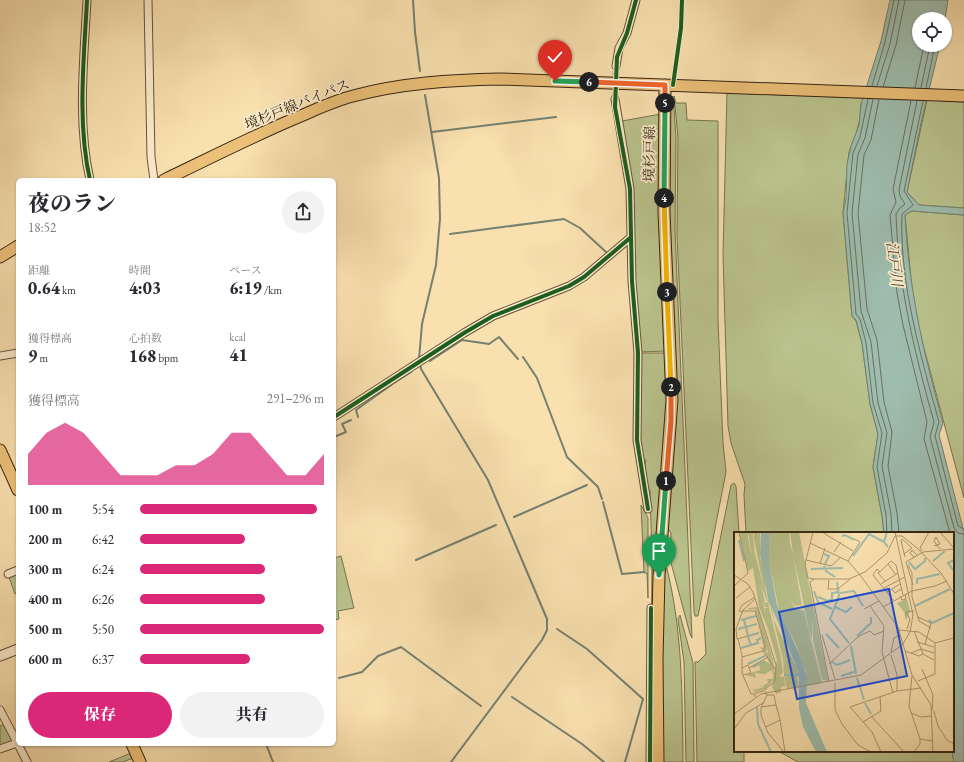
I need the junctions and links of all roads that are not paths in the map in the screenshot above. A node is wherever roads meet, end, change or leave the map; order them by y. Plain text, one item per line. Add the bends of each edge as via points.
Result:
1 (87, 0) edge
2 (148, 0) edge
3 (636, 0) edge
4 (616, 66) tunnel mouth
5 (665, 85) junction
6 (964, 96) edge
7 (615, 99) tunnel mouth
8 (90, 178) edge
9 (154, 178) edge
10 (168, 178) edge
11 (630, 238) junction
12 (16, 247) edge
13 (0, 257) edge
14 (16, 353) edge
15 (0, 356) edge
16 (336, 416) edge
17 (0, 450) edge
18 (16, 486) edge
19 (648, 509) dead end
20 (16, 571) edge
21 (8, 574) dead end
22 (651, 608) dead end
23 (16, 650) edge
24 (0, 656) edge
25 (0, 710) edge
26 (16, 740) edge
27 (16, 745) edge
28 (19, 746) edge
29 (133, 746) edge
30 (0, 749) edge
31 (27, 762) edge
32 (140, 762) edge
33 (650, 762) edge
34 (658, 762) edge

1 - 8 street via 83,145
2 - 9 street via 151,157
3 - 4 street
5 - 6 main road
5 - 10 main road, 境杉戸線バイパス via 493,79 435,81 380,90 327,105
5 - 34 main road, 境杉戸線 via 664,220 672,400 659,575
7 - 11 street via 630,188
11 - 16 street via 584,277 569,286 493,316
11 - 19 street via 638,353 637,440
12 - 13 main road
14 - 15 street
17 - 18 main road
20 - 21 street
22 - 33 street
23 - 24 street
25 - 26 street
27 - 30 street
28 - 31 street
29 - 32 main road

